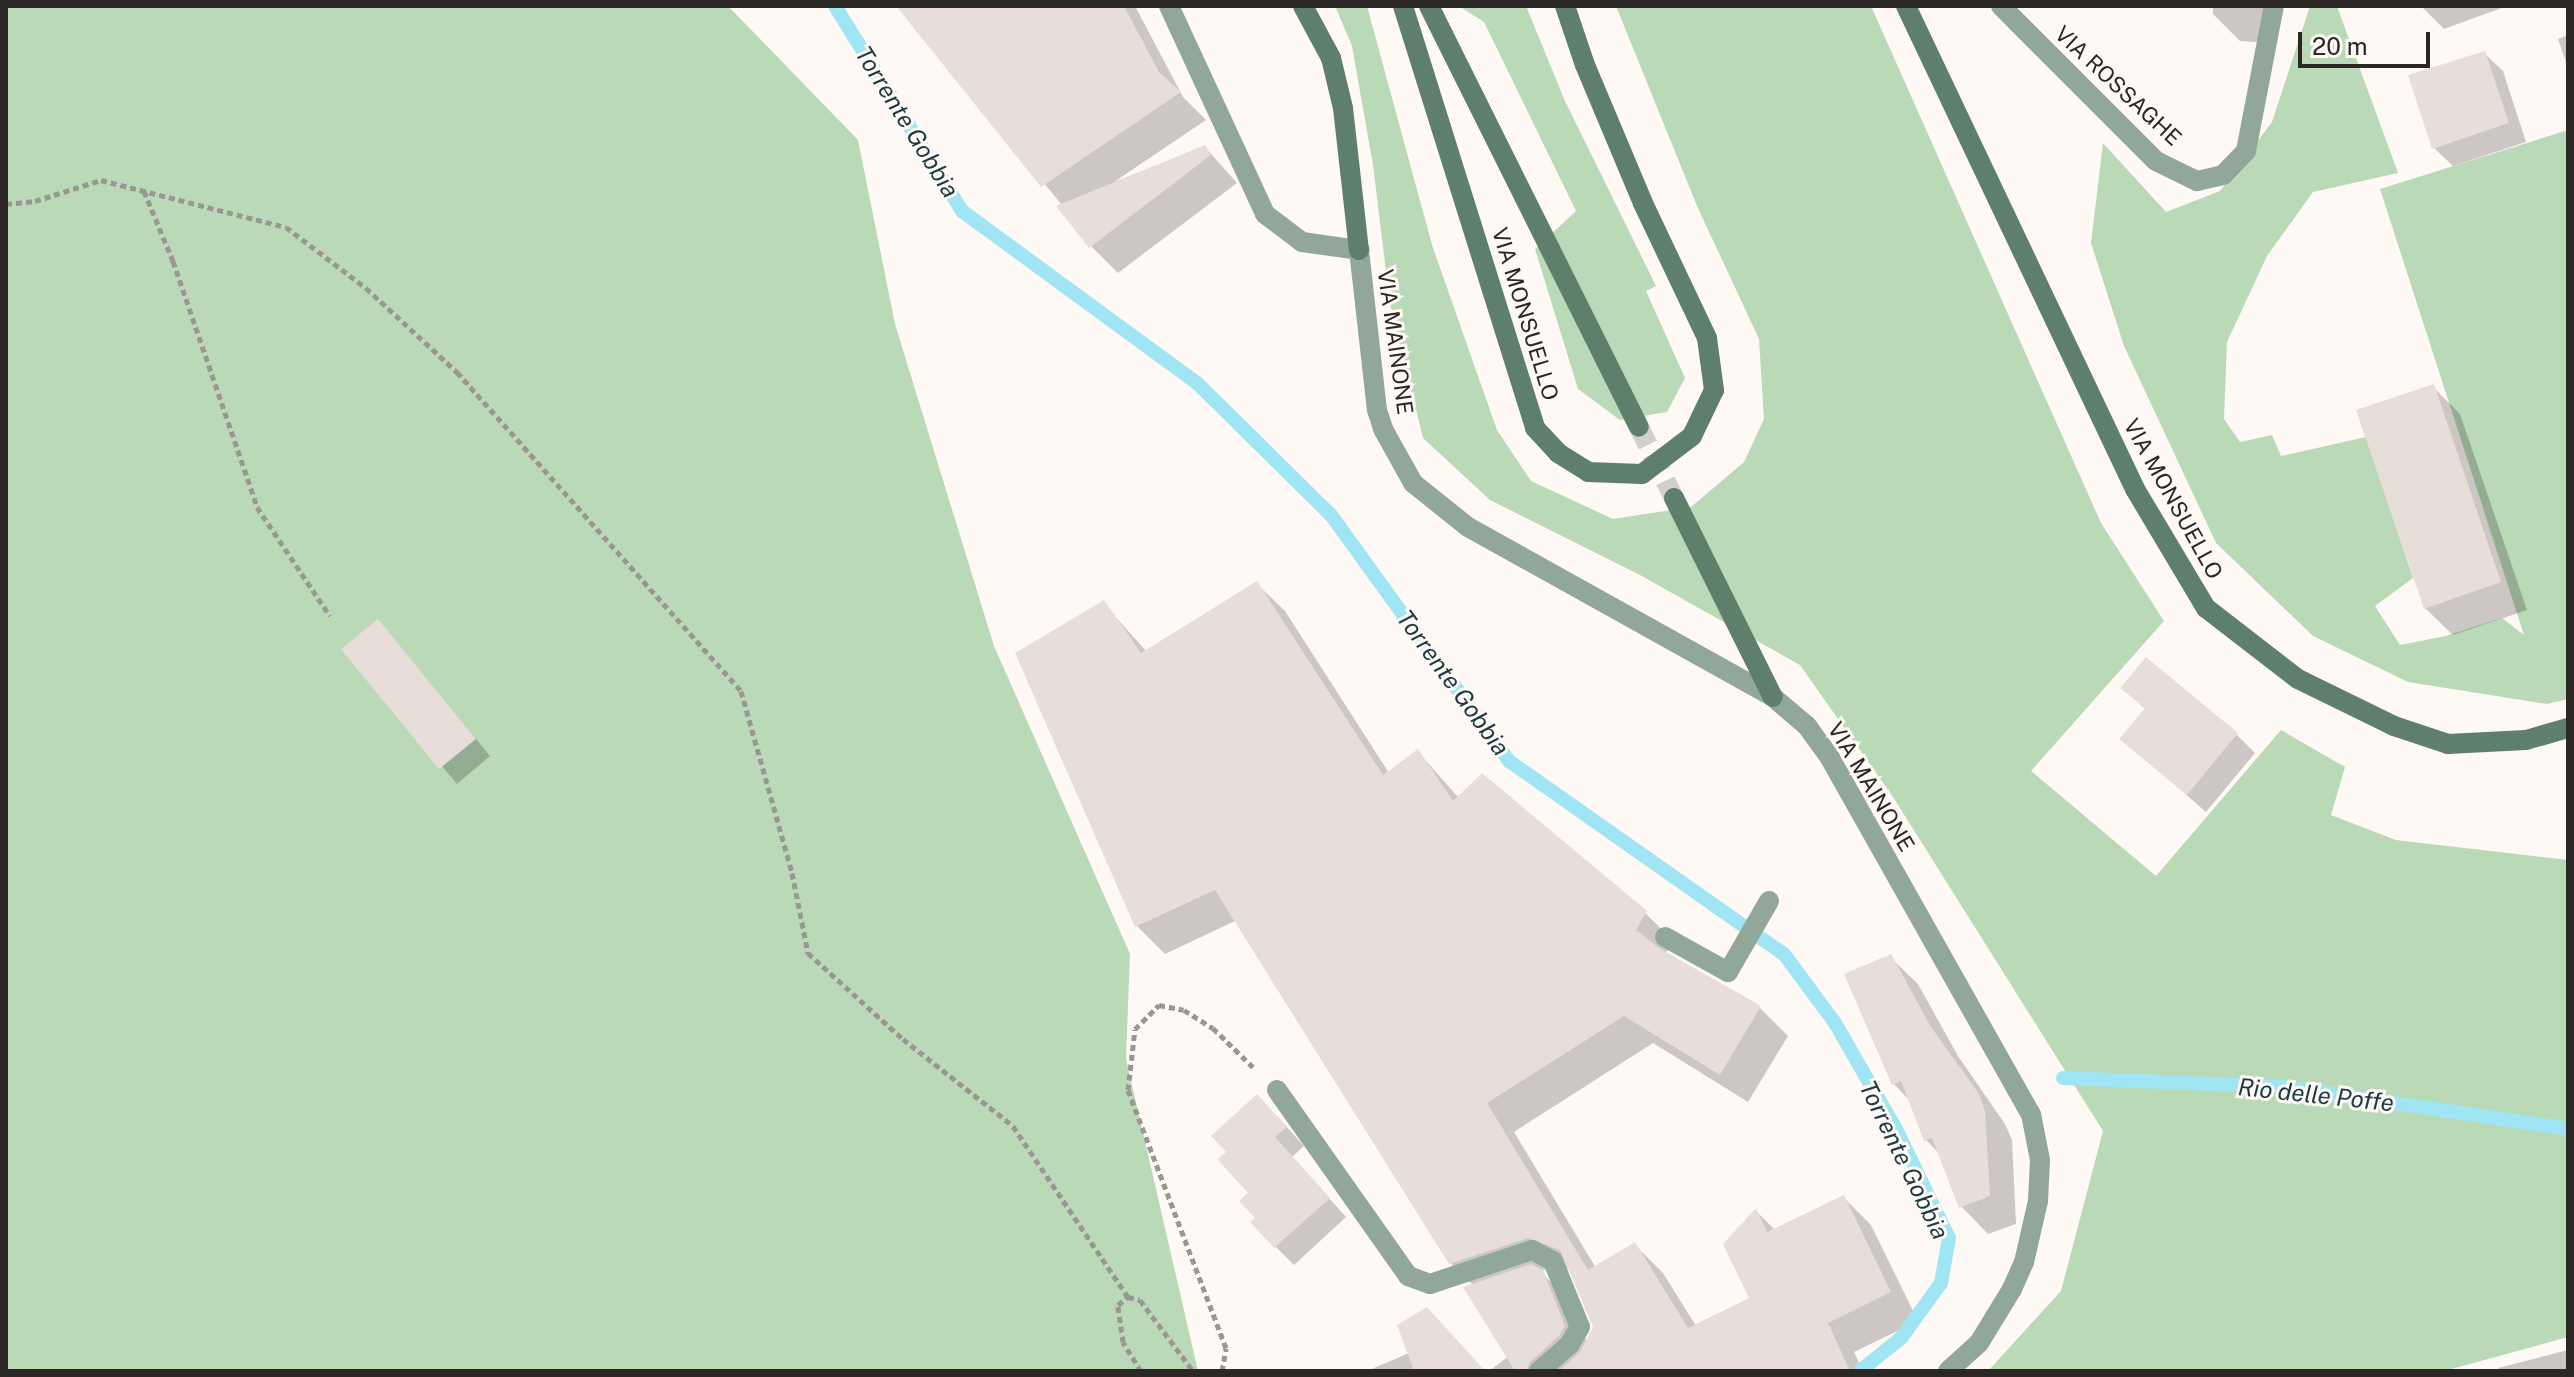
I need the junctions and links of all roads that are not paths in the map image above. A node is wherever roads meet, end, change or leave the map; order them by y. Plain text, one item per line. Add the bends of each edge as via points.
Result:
1 (1169, 6) edge
2 (1303, 6) edge
3 (1403, 6) edge
4 (1429, 6) edge
5 (1565, 6) edge
6 (1906, 6) edge
7 (2001, 6) edge
8 (2274, 6) edge
9 (1359, 250) junction
10 (1639, 427) tunnel mouth
11 (1674, 498) tunnel mouth
12 (1773, 697) junction
13 (2568, 728) edge
14 (1769, 901) dead end
15 (1665, 937) dead end
16 (1277, 1090) road end
17 (1539, 1371) edge
18 (1948, 1371) edge

1 - 9 street via 1265,214 1302,242
2 - 9 main road via 1331,58 1343,108
3 - 5 main road, VIA MONSUELLO via 1535,428 1558,453 1588,472 1642,474 1692,436 1714,390 1707,338 1643,203
4 - 10 main road
6 - 13 main road, VIA MONSUELLO via 2135,489 2206,608 2298,679 2394,726 2448,744 2526,740
7 - 8 street, VIA ROSSAGHE via 2156,161 2197,181 2223,175 2246,151
9 - 12 street, VIA MAINONE via 1377,410 1413,483 1468,527
11 - 12 main road
12 - 18 street, VIA MAINONE via 1807,726 1830,758 2031,1114 2040,1160 2034,1228 2024,1262 1979,1343
14 - 15 street via 1728,972
16 - 17 street via 1408,1276 1430,1284 1532,1250 1553,1261 1580,1327 1569,1345

